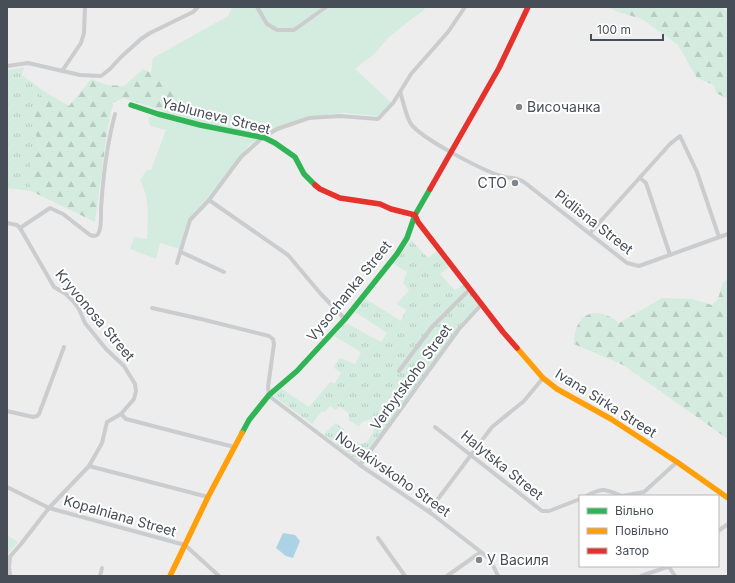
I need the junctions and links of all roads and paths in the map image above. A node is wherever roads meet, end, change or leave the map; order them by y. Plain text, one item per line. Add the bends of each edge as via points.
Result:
1 (85, 7) edge
2 (198, 7) edge
3 (257, 7) edge
4 (326, 7) edge
5 (465, 7) edge
6 (528, 7) edge
7 (7, 66) edge
8 (62, 71) junction
9 (400, 92) junction
10 (131, 105) dead end
11 (115, 114) dead end
12 (265, 138) junction
13 (452, 152) junction
14 (640, 178) junction
15 (209, 200) junction
16 (415, 215) junction
17 (7, 223) edge
18 (20, 228) junction
19 (590, 233) junction
20 (728, 234) edge
21 (719, 237) junction
22 (181, 252) junction
23 (670, 255) junction
24 (177, 263) dead end
25 (224, 272) dead end
26 (470, 289) junction
27 (482, 304) junction
28 (152, 308) dead end
29 (345, 319) junction
30 (64, 347) dead end
31 (399, 371) dead end
32 (543, 378) junction
33 (269, 395) junction
34 (7, 411) edge
35 (121, 414) junction
36 (435, 427) dead end
37 (234, 447) junction
38 (472, 455) junction
39 (677, 462) junction
40 (360, 465) junction
41 (89, 466) junction
42 (7, 486) edge
43 (588, 495) edge
44 (620, 495) edge
45 (628, 495) edge
46 (208, 497) junction
47 (728, 498) edge
48 (579, 499) edge
49 (50, 508) junction
50 (429, 512) junction
51 (728, 524) edge
52 (719, 530) edge
53 (378, 538) dead end
54 (185, 545) junction
55 (481, 552) junction
56 (9, 559) edge
57 (666, 567) edge
58 (670, 567) edge
59 (102, 568) dead end
60 (10, 576) edge
61 (100, 576) edge
62 (170, 576) edge
63 (219, 576) edge
64 (405, 576) edge
65 (447, 576) edge
66 (498, 576) edge
67 (641, 576) edge
68 (675, 576) edge

1 - 8 street via 81,43
2 - 8 street via 141,39 101,76
3 - 4 street via 267,24 277,30 294,30
5 - 9 street via 448,32 411,74
6 - 13 street, Vysochanka Street
7 - 8 street via 28,63
9 - 12 street via 378,119 340,116 309,118 277,130
9 - 13 street, Pidlisna Street via 410,123
10 - 12 street, Yabluneva Street via 193,123
11 - 18 street via 97,235 90,235 64,214 50,208
12 - 15 street via 241,156
12 - 16 street, Yabluneva Street via 295,157 304,174 320,189 340,198 380,204
13 - 16 street, Vysochanka Street
13 - 19 street, Pidlisna Street via 501,176 517,178 524,182
14 - 19 street
14 - 21 street via 680,136 697,172
14 - 23 street via 646,183
15 - 22 street via 190,220
15 - 29 street via 288,255
16 - 26 street, Ivana Sirka Street
16 - 29 street, Vysochanka Street via 407,238 397,254
17 - 18 street
18 - 35 street, Kryvonosa Street via 54,287 74,302 85,323 124,366 135,384 134,399
19 - 23 street, Pidlisna Street via 632,265 639,266
20 - 21 street, Pidlisna Street
21 - 23 street, Pidlisna Street
22 - 24 street
22 - 25 street
26 - 27 street, Ivana Sirka Street
26 - 31 street via 432,327
27 - 32 street, Ivana Sirka Street
27 - 40 street, Verbytskoho Street via 459,329
28 - 33 street via 269,336 274,344
29 - 33 street, Vysochanka Street via 297,371
30 - 34 street via 39,414 33,417
32 - 38 street via 524,401 492,427
32 - 39 street, Ivana Sirka Street
33 - 37 street, Vysochanka Street via 249,420
33 - 40 street, Novakivskoho Street
35 - 37 street via 126,419
35 - 41 street, Kryvonosa Street via 108,422 102,443
36 - 38 street, Halytska Street
37 - 46 street, Vysochanka Street
38 - 48 street, Halytska Street via 542,511 549,511
38 - 50 street
39 - 45 street via 644,492
39 - 47 street, Ivana Sirka Street
40 - 50 street, Novakivskoho Street
41 - 46 street
41 - 49 street, Kryvonosa Street
42 - 49 street, Kopalniana Street
43 - 44 street via 606,489
46 - 54 street, Vysochanka Street
49 - 54 street, Kopalniana Street
49 - 56 street, Kryvonosa Street
50 - 55 street, Novakivskoho Street
51 - 52 street
53 - 64 street
54 - 62 street, Vysochanka Street
54 - 63 street
55 - 65 street
55 - 66 street, Novakivskoho Street via 490,559
56 - 60 street
57 - 67 street
58 - 68 street
59 - 61 street

